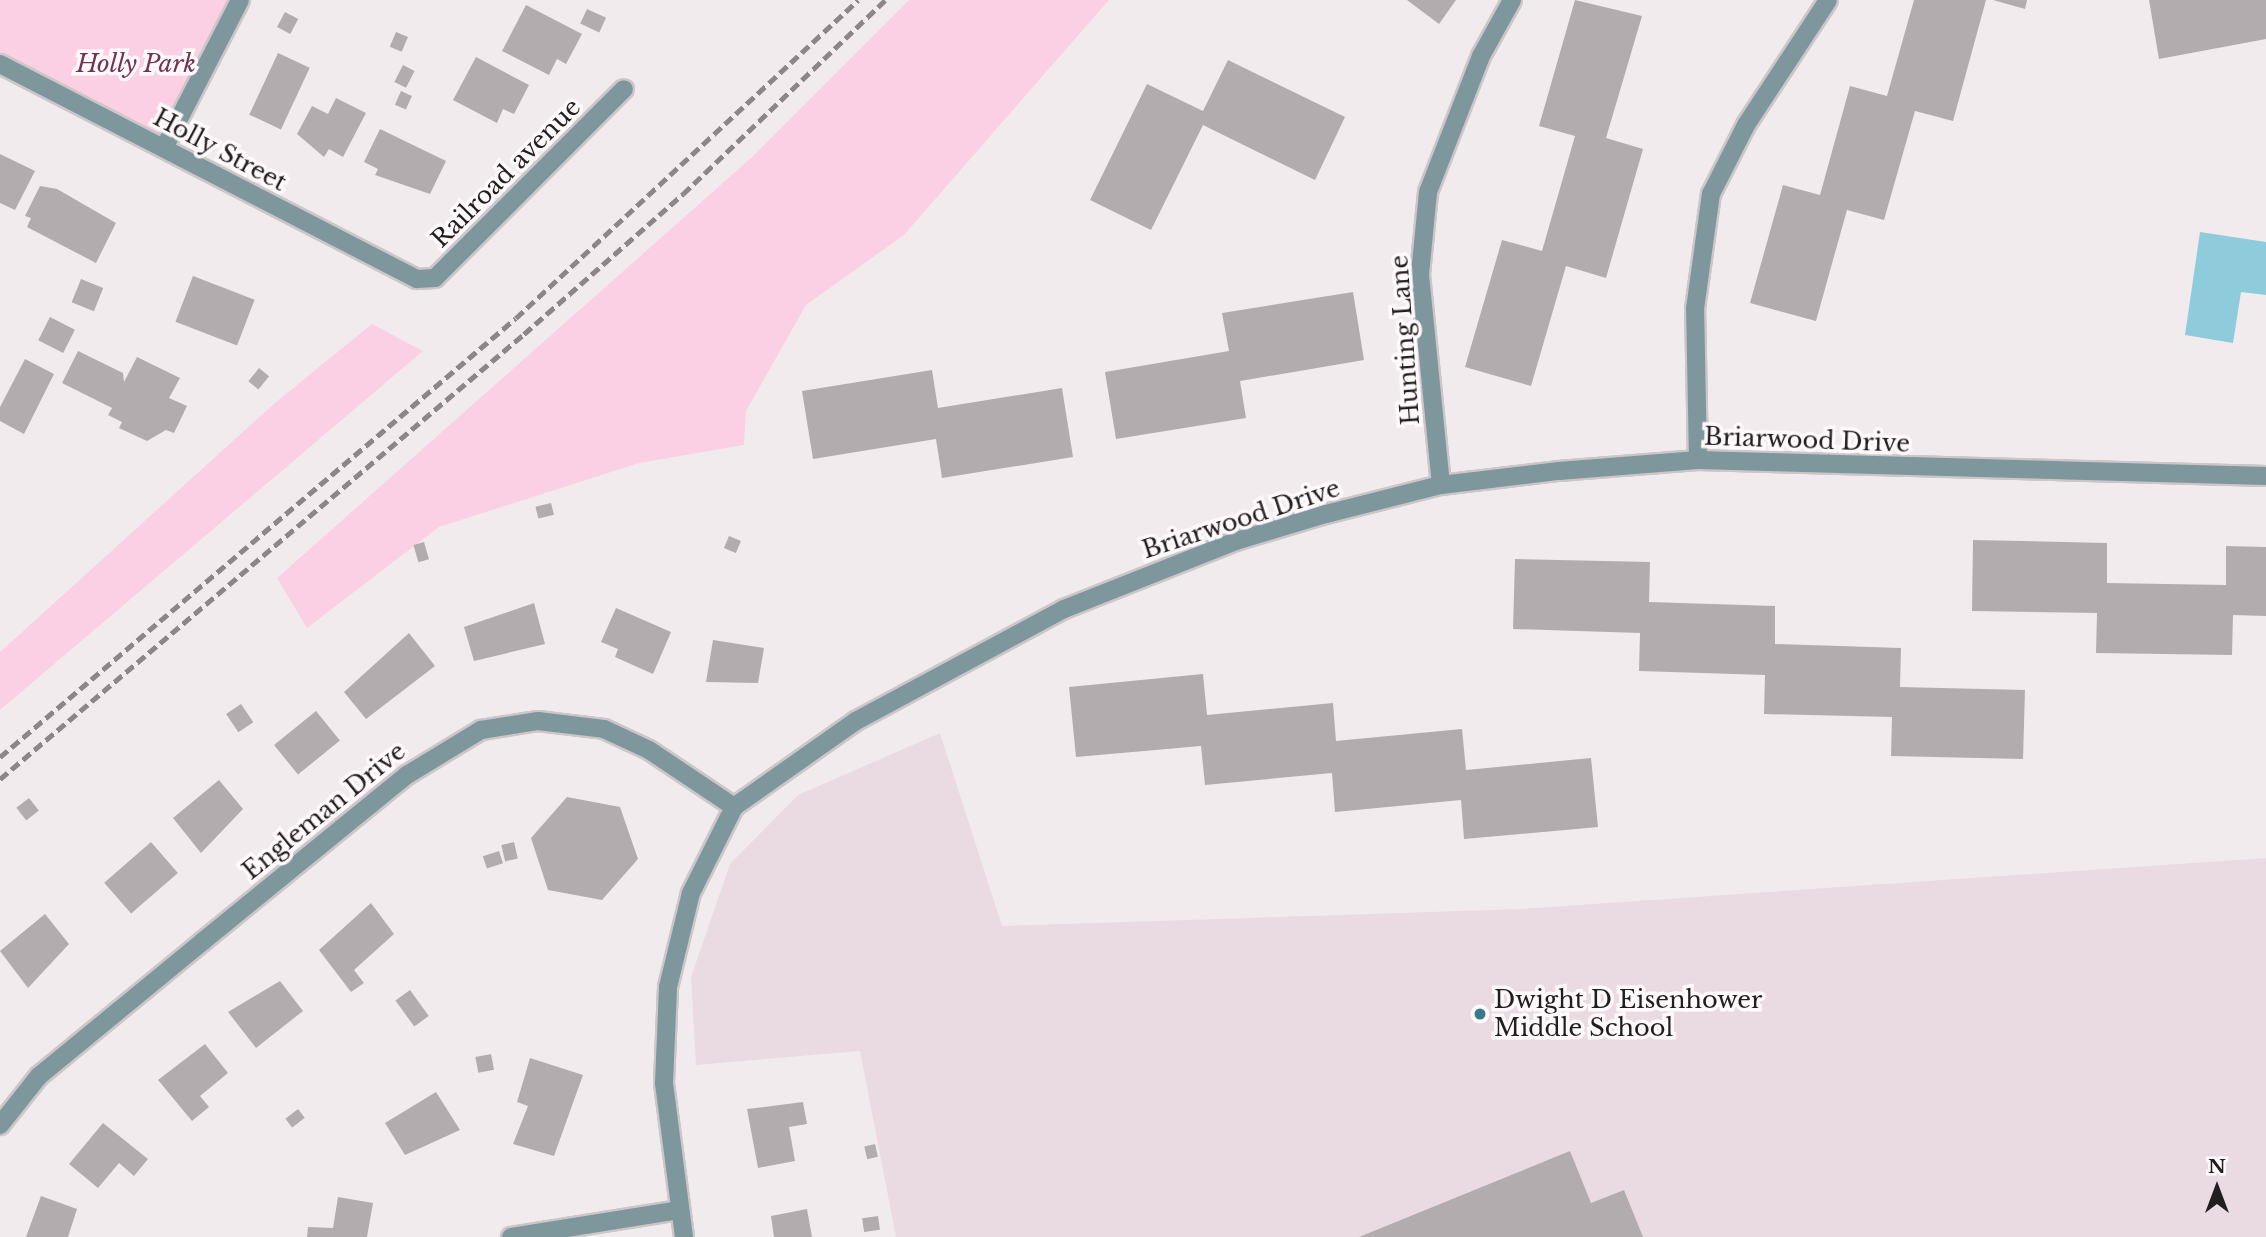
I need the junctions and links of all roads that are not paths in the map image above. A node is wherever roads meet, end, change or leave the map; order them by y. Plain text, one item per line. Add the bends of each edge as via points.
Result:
1 (240, 0) edge
2 (1512, 0) edge
3 (1828, 0) edge
4 (0, 64) edge
5 (624, 89) dead end
6 (164, 148) junction
7 (417, 279) joint
8 (1698, 460) junction
9 (2266, 476) edge
10 (1441, 485) junction
11 (734, 807) junction
12 (0, 1125) edge
13 (679, 1210) junction
14 (511, 1237) edge
15 (684, 1237) edge

1 - 6 street
2 - 10 street, Hunting Lane via 1481,56 1429,192 1420,274
3 - 8 street via 1746,125 1711,194 1695,309
4 - 6 street, Holly Street
5 - 7 street, Railroad avenue via 435,278
6 - 7 street, Holly Street
8 - 9 street, Briarwood Drive
8 - 10 street, Briarwood Drive
10 - 11 street, Briarwood Drive via 1236,541 1063,609 856,721
11 - 12 street, Engleman Drive via 649,750 604,729 538,721 472,734 407,775 39,1076
11 - 13 street, Briarwood Drive via 691,893 668,987 664,1083
13 - 14 street
13 - 15 street, Briarwood Drive

